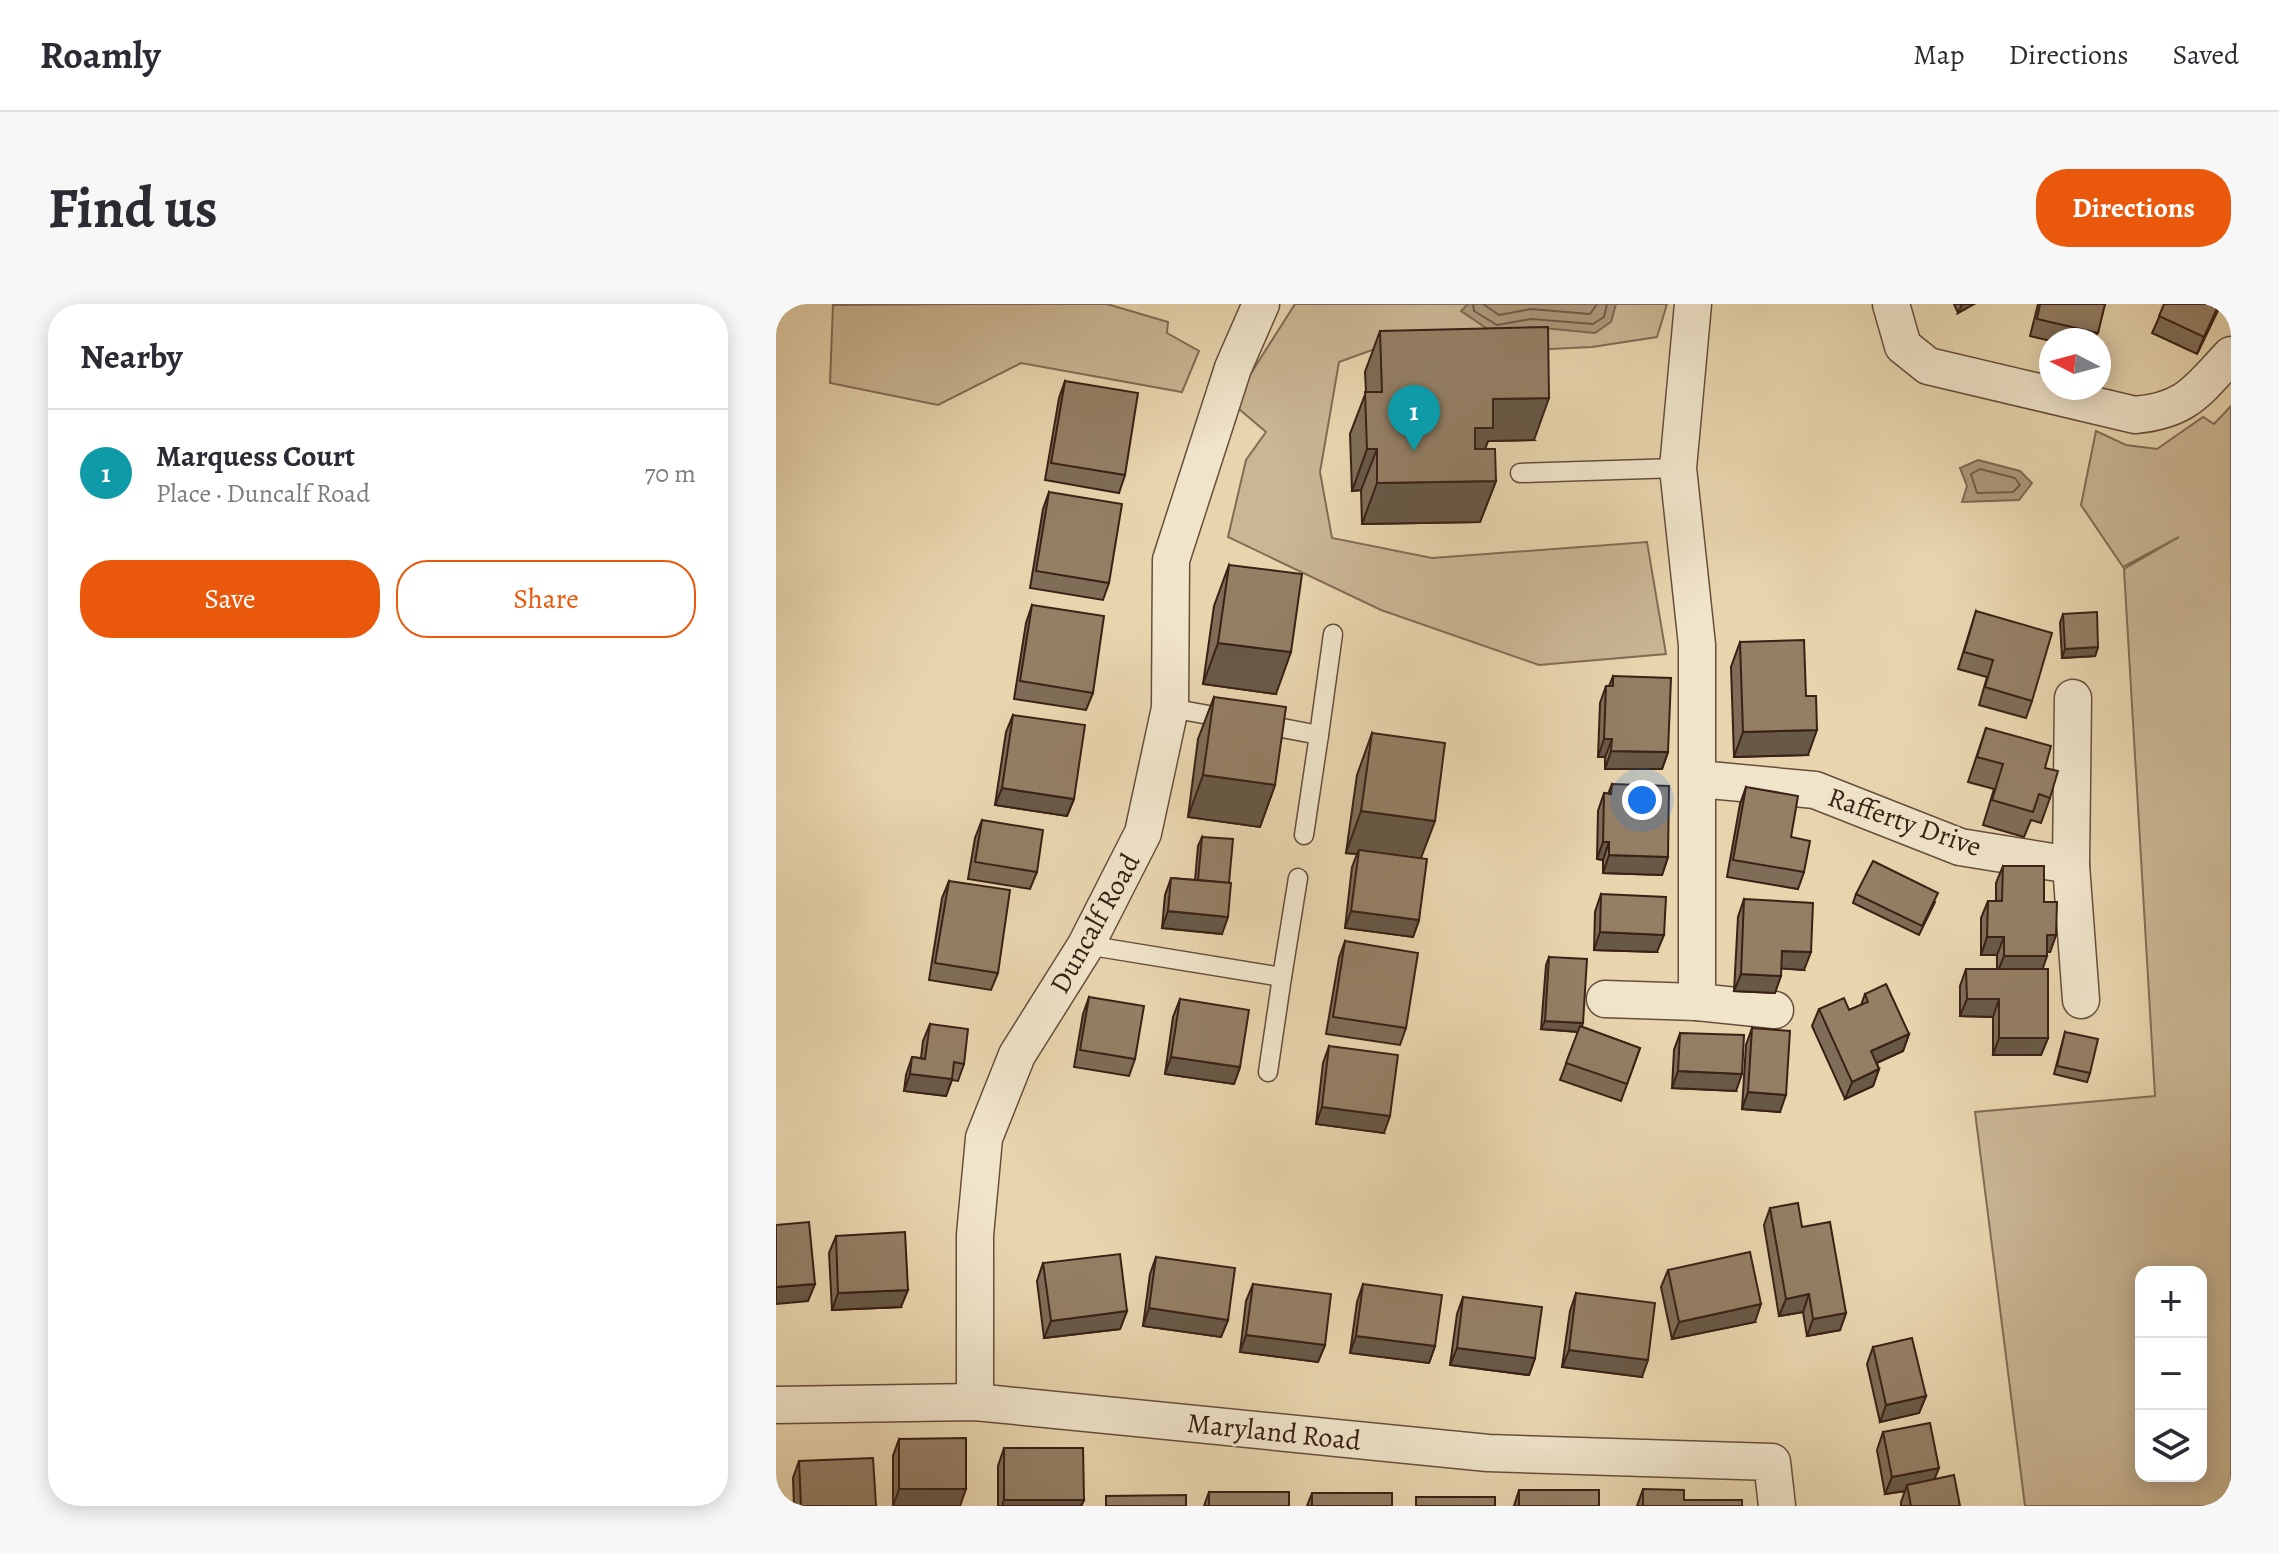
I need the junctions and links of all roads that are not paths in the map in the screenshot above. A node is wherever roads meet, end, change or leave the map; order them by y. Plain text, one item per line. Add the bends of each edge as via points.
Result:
1 (1261, 304) edge
2 (1693, 304) edge
3 (1891, 304) edge
4 (2231, 355) edge
5 (1678, 468) junction
6 (1520, 473) dead end
7 (1333, 634) dead end
8 (2073, 698) dead end
9 (1170, 708) junction
10 (1319, 735) junction
11 (1699, 779) junction
12 (1304, 835) dead end
13 (2071, 865) junction
14 (1298, 878) dead end
15 (1086, 945) junction
16 (1282, 977) junction
17 (1605, 999) dead end
18 (2081, 1000) dead end
19 (1697, 1002) junction
20 (1775, 1010) dead end
21 (1268, 1072) dead end
22 (975, 1402) junction
23 (776, 1405) edge
24 (1777, 1506) edge

1 - 9 street, Duncalf Road via 1233,368 1171,560
2 - 5 street
3 - 4 street via 1903,346 1928,366 2135,415 2166,412 2191,397
5 - 6 lane
5 - 11 street via 1697,645
7 - 10 lane
8 - 13 street
9 - 10 lane
9 - 15 street, Duncalf Road via 1143,833
10 - 12 lane
11 - 13 street, Rafferty Drive via 1815,790 1960,847
11 - 19 street
13 - 18 street
14 - 16 lane
15 - 16 lane
15 - 22 street, Duncalf Road via 1017,1055 984,1138 975,1235
16 - 21 lane
17 - 19 street
19 - 20 street
22 - 23 street, Maryland Road
22 - 24 street, Maryland Road via 1488,1453 1772,1462

